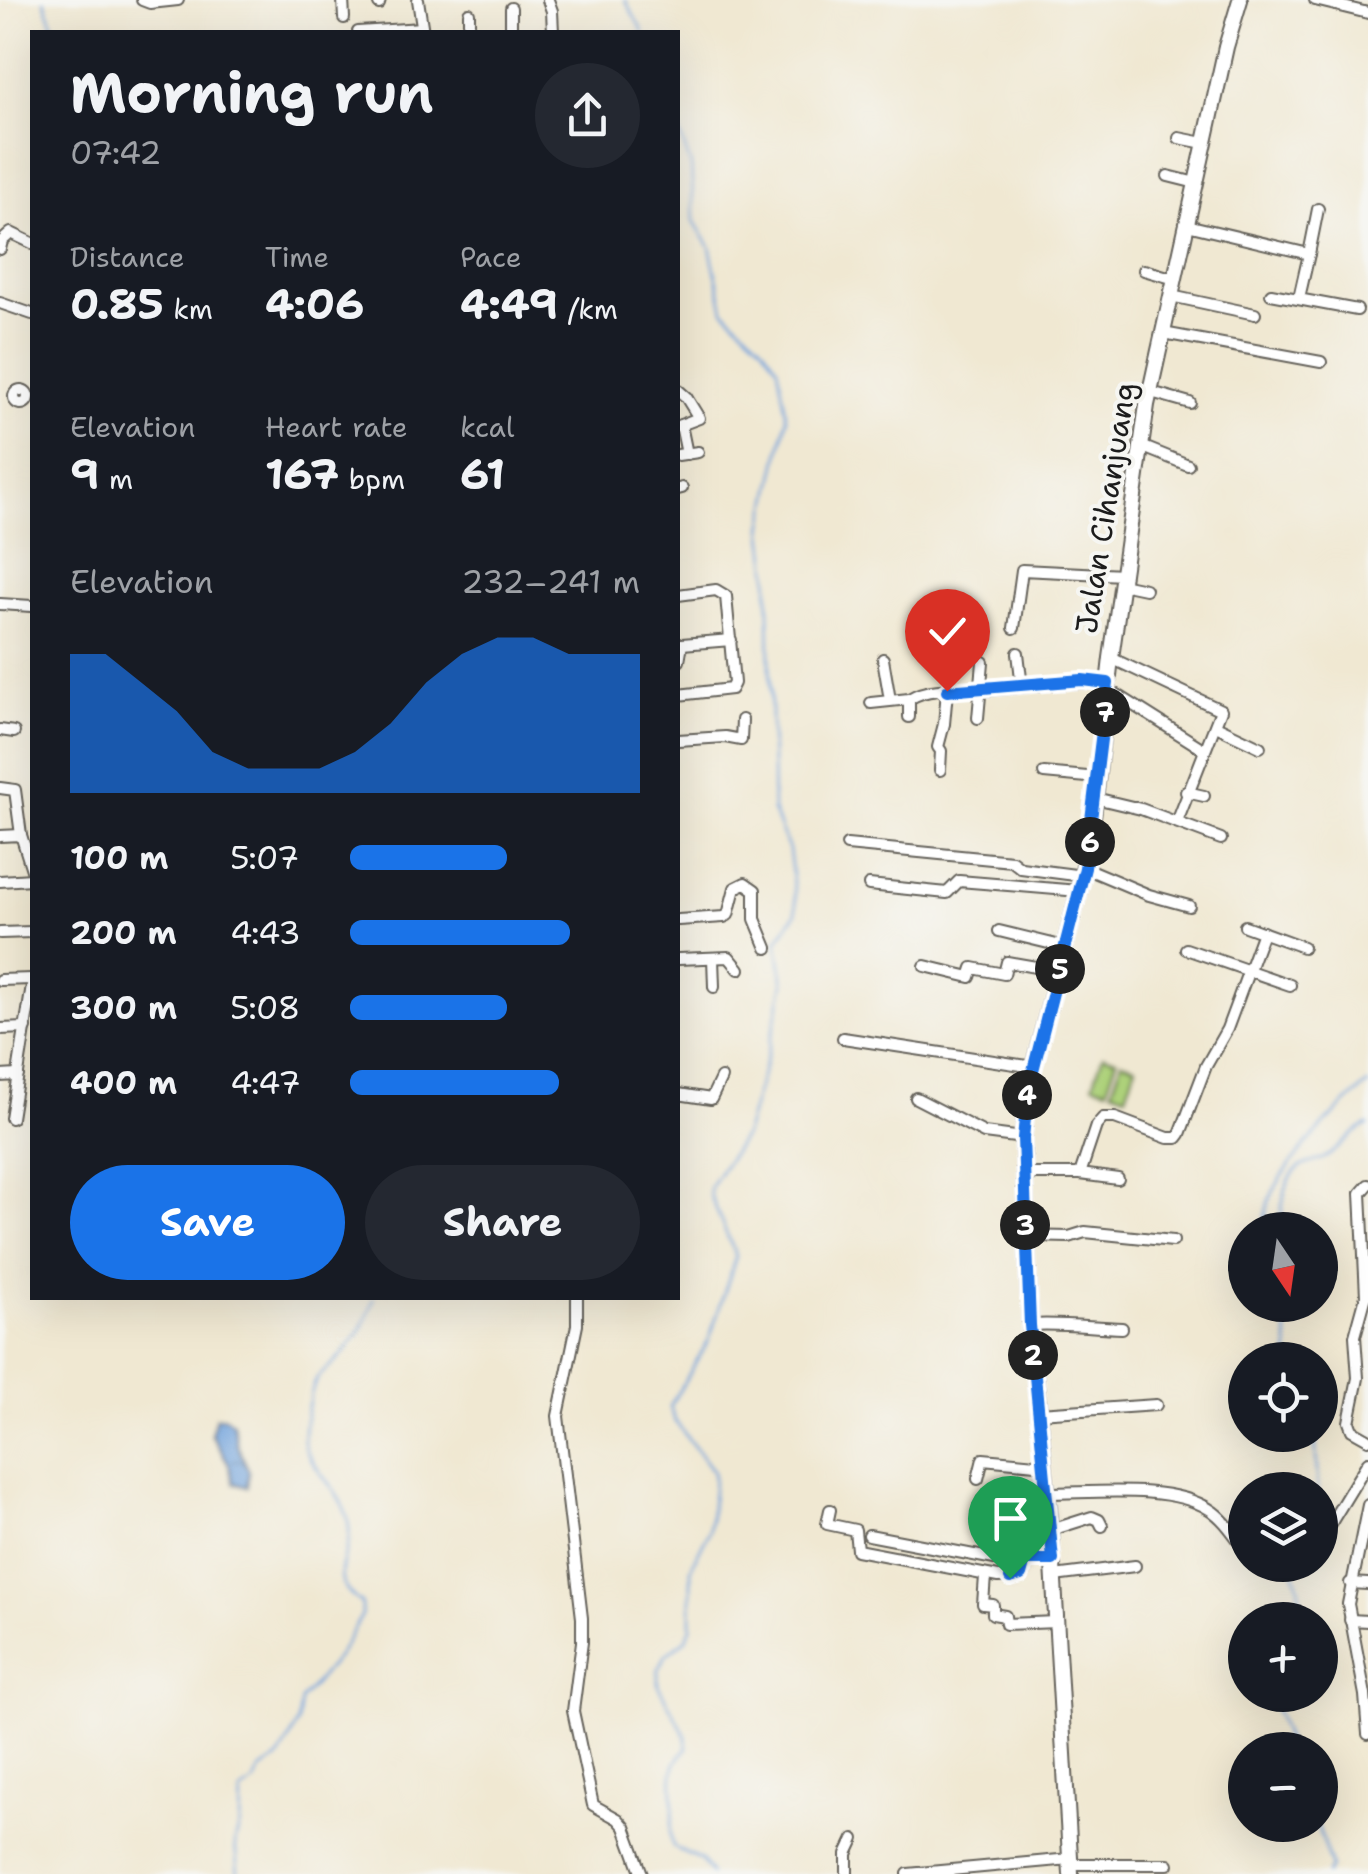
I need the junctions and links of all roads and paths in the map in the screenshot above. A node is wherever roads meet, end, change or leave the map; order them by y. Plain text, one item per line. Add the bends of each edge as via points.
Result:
1 (142, 0) edge
2 (178, 0) edge
3 (343, 0) edge
4 (418, 0) edge
5 (548, 0) edge
6 (1240, 0) edge
7 (1315, 0) edge
8 (511, 8) dead end
9 (469, 13) dead end
10 (1368, 13) edge
11 (344, 18) dead end
12 (422, 30) edge
13 (469, 30) edge
14 (510, 30) edge
15 (554, 30) edge
16 (1179, 138) dead end
17 (1204, 143) junction
18 (1168, 176) dead end
19 (1196, 183) junction
20 (1318, 209) dead end
21 (1187, 224) junction
22 (30, 242) edge
23 (0, 250) edge
24 (1308, 254) junction
25 (1144, 270) dead end
26 (1175, 278) junction
27 (1271, 294) dead end
28 (1171, 296) junction
29 (1298, 298) junction
30 (0, 299) edge
31 (30, 309) edge
32 (1357, 310) dead end
33 (1255, 314) dead end
34 (1163, 333) junction
35 (1322, 362) dead end
36 (0, 389) edge
37 (680, 392) edge
38 (1151, 392) junction
39 (14, 395) dead end
40 (1190, 403) dead end
41 (680, 425) edge
42 (680, 428) edge
43 (1141, 446) junction
44 (688, 453) edge
45 (1188, 465) dead end
46 (1122, 580) junction
47 (1145, 589) dead end
48 (680, 595) edge
49 (0, 604) edge
50 (30, 606) edge
51 (1014, 628) dead end
52 (731, 640) junction
53 (1018, 653) dead end
54 (680, 655) edge
55 (883, 658) dead end
56 (1111, 658) junction
57 (983, 662) dead end
58 (1108, 686) junction
59 (1022, 687) junction
60 (982, 690) junction
61 (947, 691) junction
62 (680, 695) edge
63 (909, 699) junction
64 (890, 700) junction
65 (871, 704) dead end
66 (909, 717) dead end
67 (978, 718) dead end
68 (742, 720) dead end
69 (1216, 726) junction
70 (0, 730) edge
71 (14, 732) dead end
72 (680, 740) edge
73 (741, 740) junction
74 (1260, 747) dead end
75 (1203, 749) junction
76 (742, 755) dead end
77 (940, 770) dead end
78 (1044, 773) dead end
79 (1098, 778) junction
80 (0, 788) edge
81 (1186, 792) junction
82 (1204, 796) dead end
83 (1096, 798) junction
84 (1176, 822) junction
85 (22, 835) junction
86 (0, 836) edge
87 (1221, 839) dead end
88 (847, 845) dead end
89 (30, 863) edge
90 (30, 879) edge
91 (0, 881) edge
92 (1081, 883) junction
93 (869, 885) dead end
94 (1024, 892) dead end
95 (1188, 906) dead end
96 (680, 920) edge
97 (1246, 926) dead end
98 (999, 931) dead end
99 (30, 932) edge
100 (1263, 932) junction
101 (0, 933) edge
102 (1065, 947) junction
103 (1303, 947) dead end
104 (767, 948) dead end
105 (1186, 950) dead end
106 (713, 958) junction
107 (680, 959) edge
108 (925, 966) dead end
109 (739, 970) dead end
110 (1248, 970) junction
111 (1059, 971) junction
112 (0, 980) edge
113 (30, 982) edge
114 (1290, 985) dead end
115 (714, 987) dead end
116 (30, 997) edge
117 (26, 1028) junction
118 (0, 1029) edge
119 (843, 1038) dead end
120 (1034, 1067) junction
121 (18, 1075) junction
122 (0, 1076) edge
123 (721, 1078) dead end
124 (680, 1094) edge
125 (916, 1098) dead end
126 (11, 1118) dead end
127 (1023, 1138) junction
128 (1024, 1174) junction
129 (1080, 1174) junction
130 (1118, 1179) dead end
131 (1368, 1184) edge
132 (1025, 1236) junction
133 (1366, 1240) edge
134 (1173, 1241) dead end
135 (576, 1300) edge
136 (1030, 1325) junction
137 (1122, 1328) dead end
138 (1156, 1405) dead end
139 (1038, 1413) junction
140 (1368, 1440) edge
141 (1368, 1462) edge
142 (1046, 1466) junction
143 (978, 1479) dead end
144 (1048, 1493) junction
145 (1368, 1505) edge
146 (830, 1510) dead end
147 (1338, 1512) edge
148 (1102, 1526) dead end
149 (1228, 1529) edge
150 (1051, 1530) junction
151 (870, 1534) dead end
152 (1025, 1560) junction
153 (1053, 1560) junction
154 (1135, 1566) dead end
155 (986, 1576) junction
156 (1054, 1576) junction
157 (1350, 1583) junction
158 (1368, 1584) edge
159 (1350, 1620) junction
160 (1368, 1621) edge
161 (1057, 1622) junction
162 (1366, 1695) edge
163 (1368, 1734) edge
164 (854, 1839) dead end
165 (1168, 1864) dead end
166 (1070, 1866) edge
167 (948, 1872) edge
168 (642, 1874) edge
169 (847, 1874) edge
170 (908, 1874) edge

1 - 2 street
3 - 11 street
4 - 12 street
5 - 15 street
6 - 17 main road, Jalan Cihanjuang
7 - 10 street
8 - 14 street
9 - 13 street
16 - 17 street
17 - 19 main road, Jalan Cihanjuang
18 - 19 street
19 - 21 main road, Jalan Cihanjuang
20 - 24 street
21 - 24 street
21 - 26 main road, Jalan Cihanjuang
22 - 23 street via 11,232
24 - 29 street
25 - 26 street
26 - 28 main road, Jalan Cihanjuang
27 - 29 street
28 - 33 street
28 - 34 main road, Jalan Cihanjuang
29 - 32 street
30 - 31 street
34 - 35 street
34 - 38 main road, Jalan Cihanjuang
36 - 39 street
37 - 41 street via 700,418
38 - 40 street
38 - 43 main road, Jalan Cihanjuang
42 - 44 street
43 - 45 street
43 - 46 main road, Jalan Cihanjuang
46 - 47 street
46 - 51 street via 1022,570
46 - 56 main road, Jalan Cihanjuang
48 - 52 street via 722,592
49 - 50 street
52 - 54 street via 682,644
52 - 62 street via 733,688
53 - 59 street
55 - 64 street
56 - 58 main road, Jalan Cihanjuang
56 - 69 street via 1220,708
57 - 60 street
58 - 59 street via 1082,680
58 - 75 street
58 - 79 main road, Jalan Cihanjuang
59 - 60 street
60 - 61 street
60 - 67 street
61 - 63 street
61 - 77 street
63 - 64 street
63 - 66 street
64 - 65 street
68 - 73 street
69 - 74 street
69 - 75 street
70 - 71 street
72 - 73 street
73 - 76 street
75 - 81 street
78 - 79 street
79 - 83 main road, Jalan Cihanjuang
80 - 85 street via 14,790
81 - 82 street
81 - 84 street
83 - 84 street
83 - 92 main road, Jalan Cihanjuang
84 - 87 street
85 - 86 street
85 - 89 street
88 - 92 street via 1012,862
90 - 91 street
92 - 93 street via 959,881 947,892
92 - 94 street
92 - 95 street
92 - 102 main road, Jalan Cihanjuang
96 - 104 street via 728,915 735,888 744,884 755,890 755,919
97 - 100 street
98 - 102 street
99 - 101 street
100 - 103 street
100 - 110 street
102 - 111 main road, Jalan Cihanjuang
105 - 110 street
106 - 107 street
106 - 109 street via 729,958
106 - 115 street
108 - 111 street via 970,977 973,968 1003,974 1007,962
110 - 114 street
110 - 129 street via 1178,1138 1103,1118
111 - 120 main road, Jalan Cihanjuang
112 - 113 street
116 - 117 street
117 - 118 street
117 - 121 street
119 - 120 street
120 - 127 main road, Jalan Cihanjuang
121 - 122 street
121 - 126 street
123 - 124 street via 711,1100
125 - 127 street via 984,1133
127 - 128 main road, Jalan Cihanjuang
128 - 129 street
128 - 132 main road, Jalan Cihanjuang
129 - 130 street
131 - 133 street via 1361,1193
132 - 134 street via 1085,1232
132 - 136 main road, Jalan Cihanjuang
133 - 140 street via 1350,1422
135 - 168 street via 558,1416 582,1618 574,1724 593,1805 624,1827
136 - 137 street
136 - 139 main road, Jalan Cihanjuang
138 - 139 street
139 - 142 main road, Jalan Cihanjuang
141 - 147 street
142 - 143 street via 983,1458
142 - 144 main road, Jalan Cihanjuang
144 - 149 street via 1194,1501 1213,1510
144 - 150 main road, Jalan Cihanjuang
145 - 157 street
146 - 155 street via 827,1524 854,1530 856,1550
148 - 150 street via 1092,1517
150 - 153 main road, Jalan Cihanjuang
151 - 152 street
152 - 153 street
152 - 155 street via 1020,1576
153 - 156 main road, Jalan Cihanjuang
154 - 156 street
155 - 161 street via 983,1604 993,1605 993,1614 1005,1616 1006,1624
156 - 161 main road, Jalan Cihanjuang
157 - 158 street
157 - 159 street
159 - 160 street
159 - 162 street
161 - 166 main road, Jalan Cihanjuang
162 - 163 street
164 - 169 street
165 - 166 street
166 - 167 street
167 - 170 street

